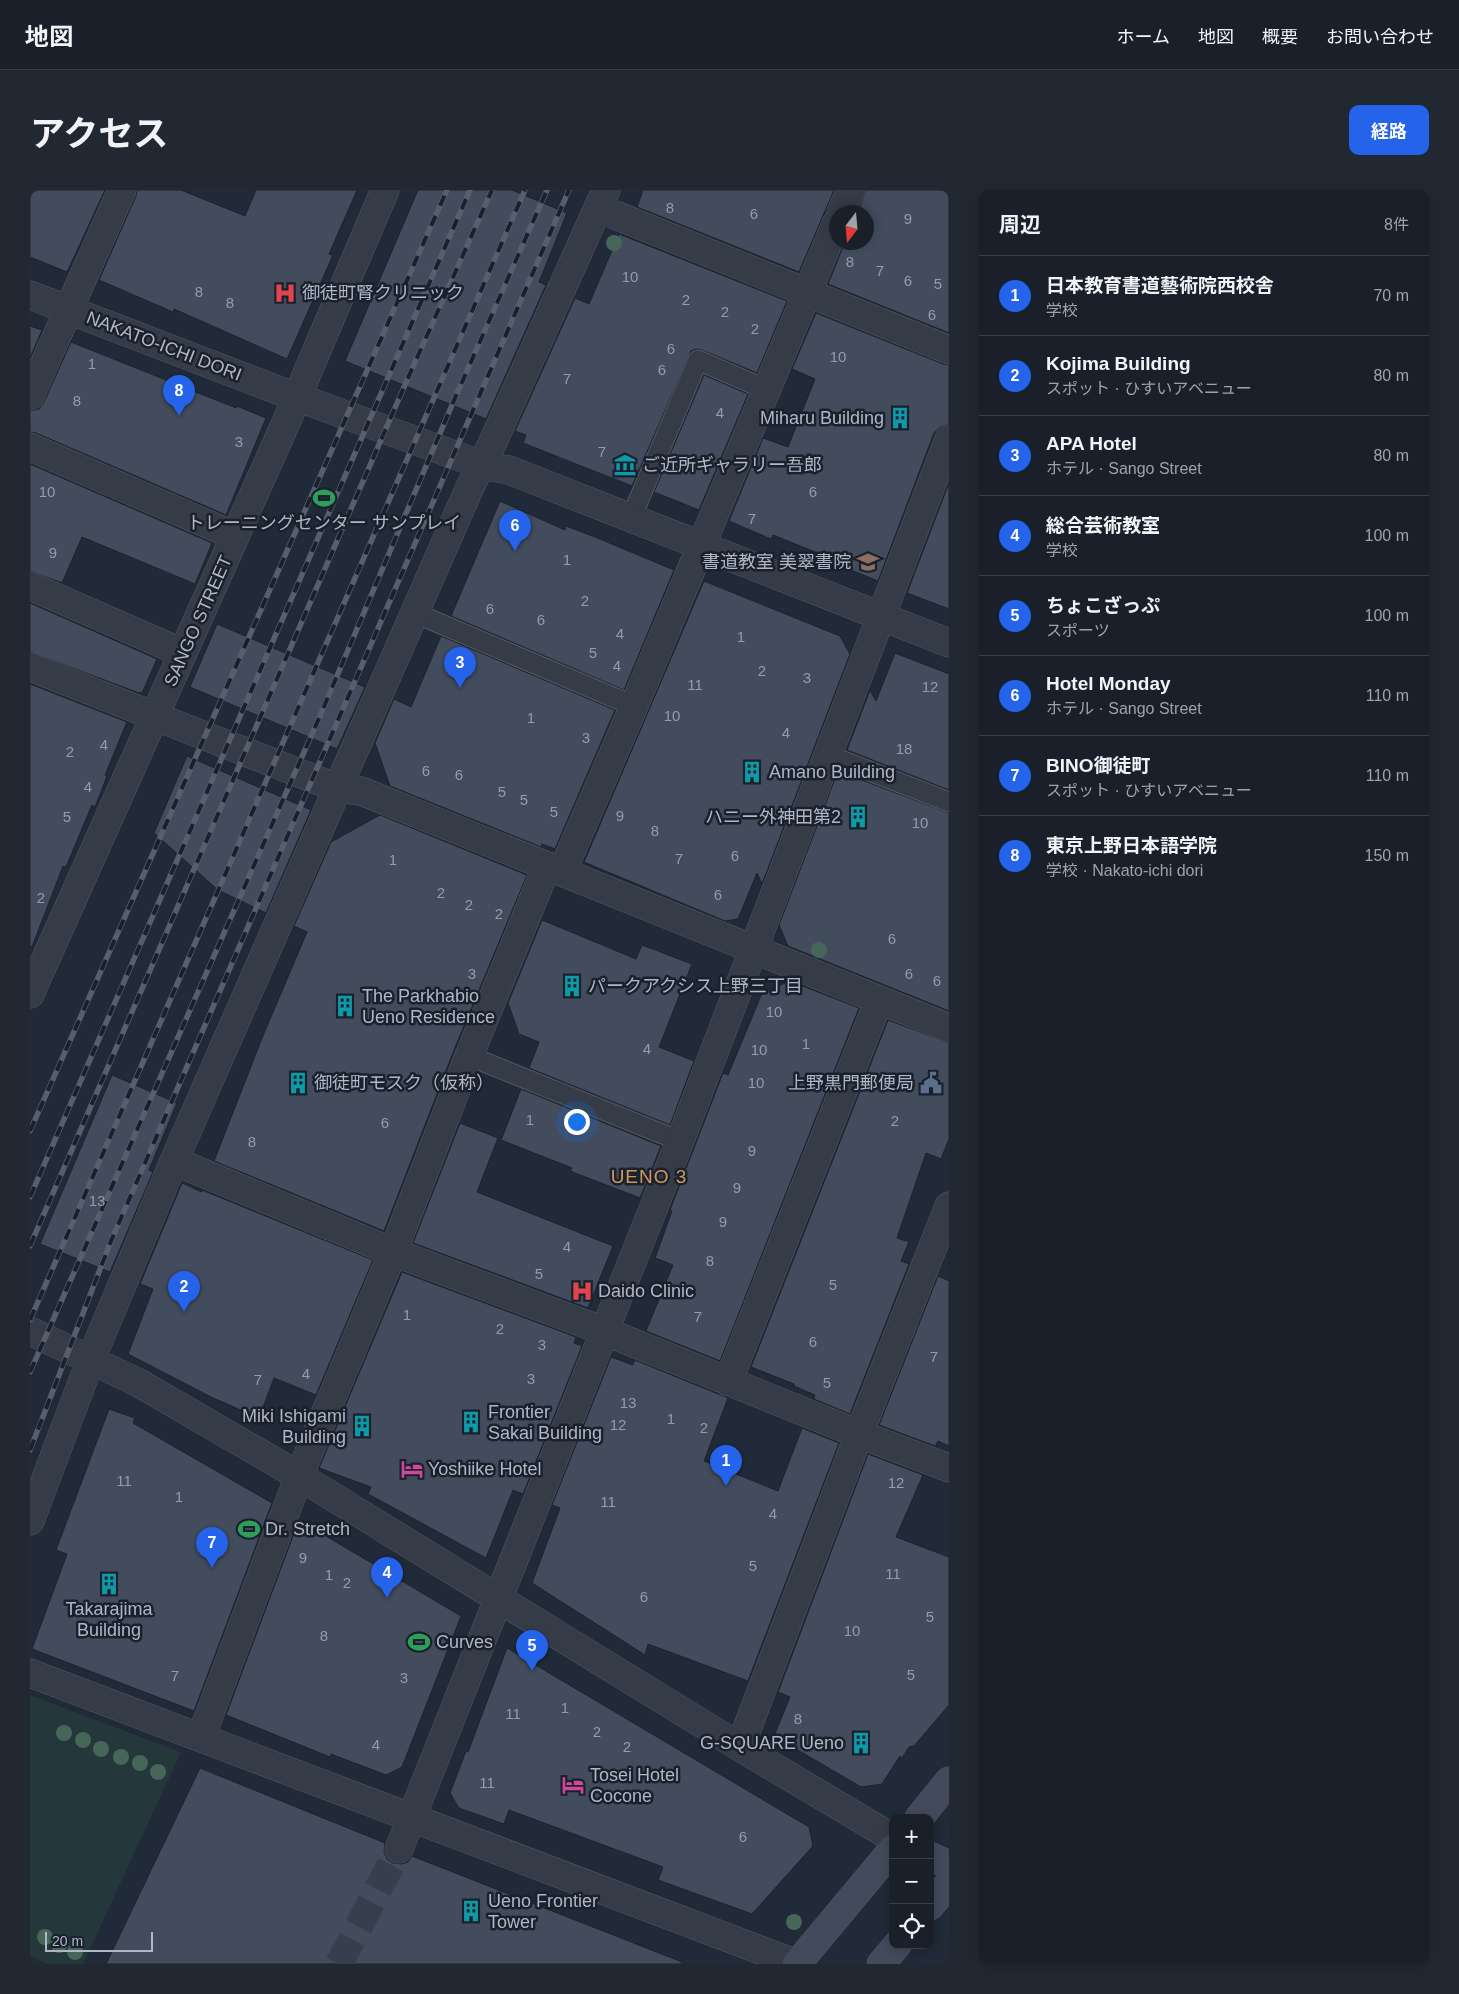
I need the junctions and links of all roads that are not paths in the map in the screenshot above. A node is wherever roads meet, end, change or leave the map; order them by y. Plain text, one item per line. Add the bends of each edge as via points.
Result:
1 (122, 190) edge
2 (385, 190) edge
3 (851, 190) edge
4 (602, 199) edge
5 (844, 205) edge
6 (829, 241) edge
7 (808, 293) junction
8 (30, 294) edge
9 (68, 309) junction
10 (949, 350) edge
11 (767, 390) junction
12 (30, 396) edge
13 (297, 397) junction
14 (949, 439) edge
15 (30, 447) edge
16 (482, 465) junction
17 (631, 518) junction
18 (236, 536) junction
19 (702, 546) junction
20 (30, 586) edge
21 (415, 613) junction
22 (881, 617) junction
23 (949, 643) edge
24 (183, 653) junction
25 (30, 667) edge
26 (634, 706) junction
27 (155, 717) junction
28 (828, 755) junction
29 (337, 788) junction
30 (949, 802) edge
31 (555, 869) junction
32 (754, 949) junction
33 (30, 994) edge
34 (879, 1000) junction
35 (949, 1028) edge
36 (469, 1056) junction
37 (680, 1142) junction
38 (174, 1161) junction
39 (949, 1206) edge
40 (393, 1252) junction
41 (30, 1331) edge
42 (604, 1331) junction
43 (90, 1359) junction
44 (728, 1382) junction
45 (859, 1434) junction
46 (949, 1468) edge
47 (299, 1476) junction
48 (30, 1521) edge
49 (498, 1598) junction
50 (30, 1673) edge
51 (201, 1737) junction
52 (740, 1747) junction
53 (949, 1781) edge
54 (922, 1814) edge
55 (413, 1818) junction
56 (889, 1836) edge
57 (399, 1849) tunnel mouth
58 (889, 1854) edge
59 (934, 1858) edge
60 (949, 1865) edge
61 (949, 1884) edge
62 (932, 1904) edge
63 (894, 1949) edge
64 (797, 1964) edge
65 (881, 1964) edge

1 - 9 street
2 - 13 street, SANGO STREET
3 - 5 street
4 - 7 street
4 - 16 street
6 - 7 street
7 - 10 street
7 - 11 street
8 - 9 street, NAKATO-ICHI DORI
9 - 12 street
9 - 13 street, NAKATO-ICHI DORI
11 - 17 lane via 698,360
11 - 19 street
13 - 16 street, NAKATO-ICHI DORI
13 - 18 street, SANGO STREET
14 - 22 street
15 - 18 street
16 - 17 street, NAKATO-ICHI DORI via 509,470
16 - 21 street
17 - 19 street, NAKATO-ICHI DORI
18 - 24 street, SANGO STREET
19 - 22 street, NAKATO-ICHI DORI
19 - 26 street
20 - 24 street
21 - 26 lane
21 - 29 street
22 - 23 street, NAKATO-ICHI DORI
22 - 28 street
24 - 27 street, SANGO STREET
25 - 27 street
26 - 31 street
27 - 29 street
27 - 33 street, SANGO STREET
28 - 30 lane
28 - 32 street
29 - 31 street via 360,791
29 - 38 street
31 - 32 street
31 - 36 street
32 - 34 street
32 - 37 street
34 - 35 street
34 - 44 street
36 - 37 lane
36 - 40 street
37 - 42 street
38 - 40 street
38 - 43 street
39 - 45 street
40 - 42 street
40 - 47 street
41 - 43 street
42 - 44 street
42 - 49 street
43 - 47 street
43 - 48 street
44 - 45 street
45 - 46 street
45 - 52 street
47 - 49 street
47 - 51 street
49 - 52 street
49 - 55 street
50 - 51 street
51 - 55 street
52 - 56 street
53 - 54 main road
55 - 57 street
55 - 64 street
58 - 64 main road
59 - 60 main road
61 - 62 main road
63 - 65 main road

